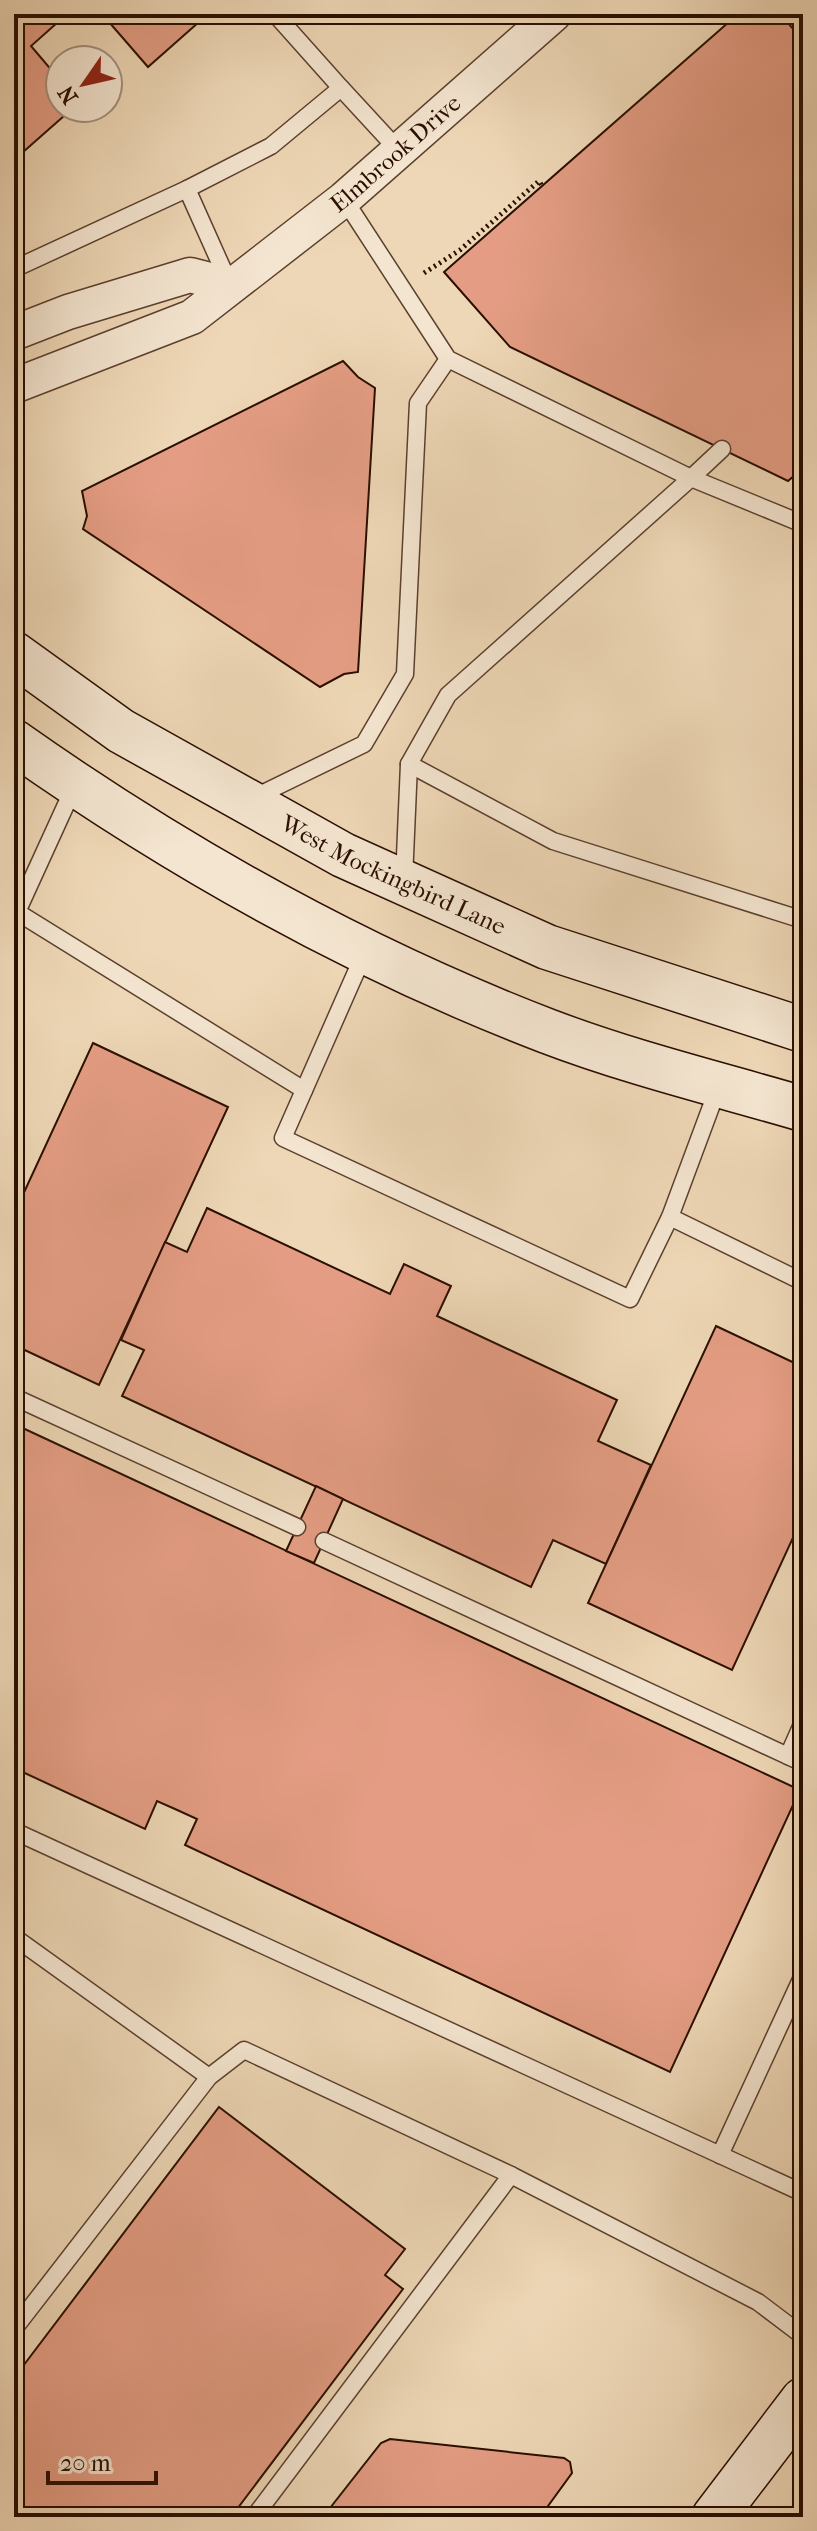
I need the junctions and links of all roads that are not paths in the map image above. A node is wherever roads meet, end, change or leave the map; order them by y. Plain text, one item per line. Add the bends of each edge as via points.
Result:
1 (275, 14) edge
2 (554, 14) edge
3 (341, 88) junction
4 (400, 152) junction
5 (187, 189) junction
6 (344, 199) junction
7 (14, 269) edge
8 (229, 285) junction
9 (15, 329) edge
10 (448, 359) junction
11 (25, 380) edge
12 (722, 449) dead end
13 (691, 478) junction
14 (803, 524) edge
15 (14, 654) edge
16 (14, 742) edge
17 (409, 764) junction
18 (75, 785) junction
19 (247, 801) junction
20 (403, 883) junction
21 (15, 915) edge
22 (803, 920) edge
23 (365, 951) junction
24 (803, 1030) edge
25 (720, 1085) junction
26 (304, 1090) junction
27 (803, 1109) edge
28 (670, 1217) junction
29 (803, 1282) edge
30 (14, 1397) edge
31 (297, 1527) dead end
32 (324, 1541) dead end
33 (803, 1722) edge
34 (796, 1759) edge
35 (14, 1831) edge
36 (14, 1937) edge
37 (803, 1975) edge
38 (209, 2077) junction
39 (720, 2155) junction
40 (511, 2175) junction
41 (803, 2193) edge
42 (14, 2329) edge
43 (803, 2336) edge
44 (803, 2400) edge
45 (254, 2517) edge
46 (714, 2517) edge

1 - 3 lane
2 - 4 street, Elmbrook Drive
3 - 4 lane
3 - 5 lane via 271,146
4 - 6 street, Elmbrook Drive
5 - 7 lane
5 - 8 lane
6 - 8 street, Elmbrook Drive
6 - 10 lane
8 - 9 street via 190,275
8 - 11 street, Elmbrook Drive via 192,317
9 - 11 street
10 - 13 lane
10 - 19 lane via 418,403 405,674 364,744
12 - 13 lane
13 - 14 lane
13 - 17 lane via 448,695
15 - 19 main road, West Mockingbird Lane via 121,731
16 - 18 main road
17 - 20 lane
17 - 22 lane via 553,841
18 - 21 lane
18 - 23 main road via 234,884
19 - 20 main road, West Mockingbird Lane
20 - 24 main road, West Mockingbird Lane via 547,947
21 - 26 lane
23 - 25 main road via 548,1031
23 - 26 lane
25 - 27 main road
25 - 28 lane
26 - 28 lane via 283,1138 630,1299
28 - 29 lane
30 - 31 lane
32 - 34 lane
33 - 34 lane
35 - 39 lane
36 - 38 lane
37 - 39 lane
38 - 40 lane via 244,2050
38 - 42 lane
39 - 41 lane
40 - 43 lane via 758,2302
40 - 45 lane
44 - 46 main road

